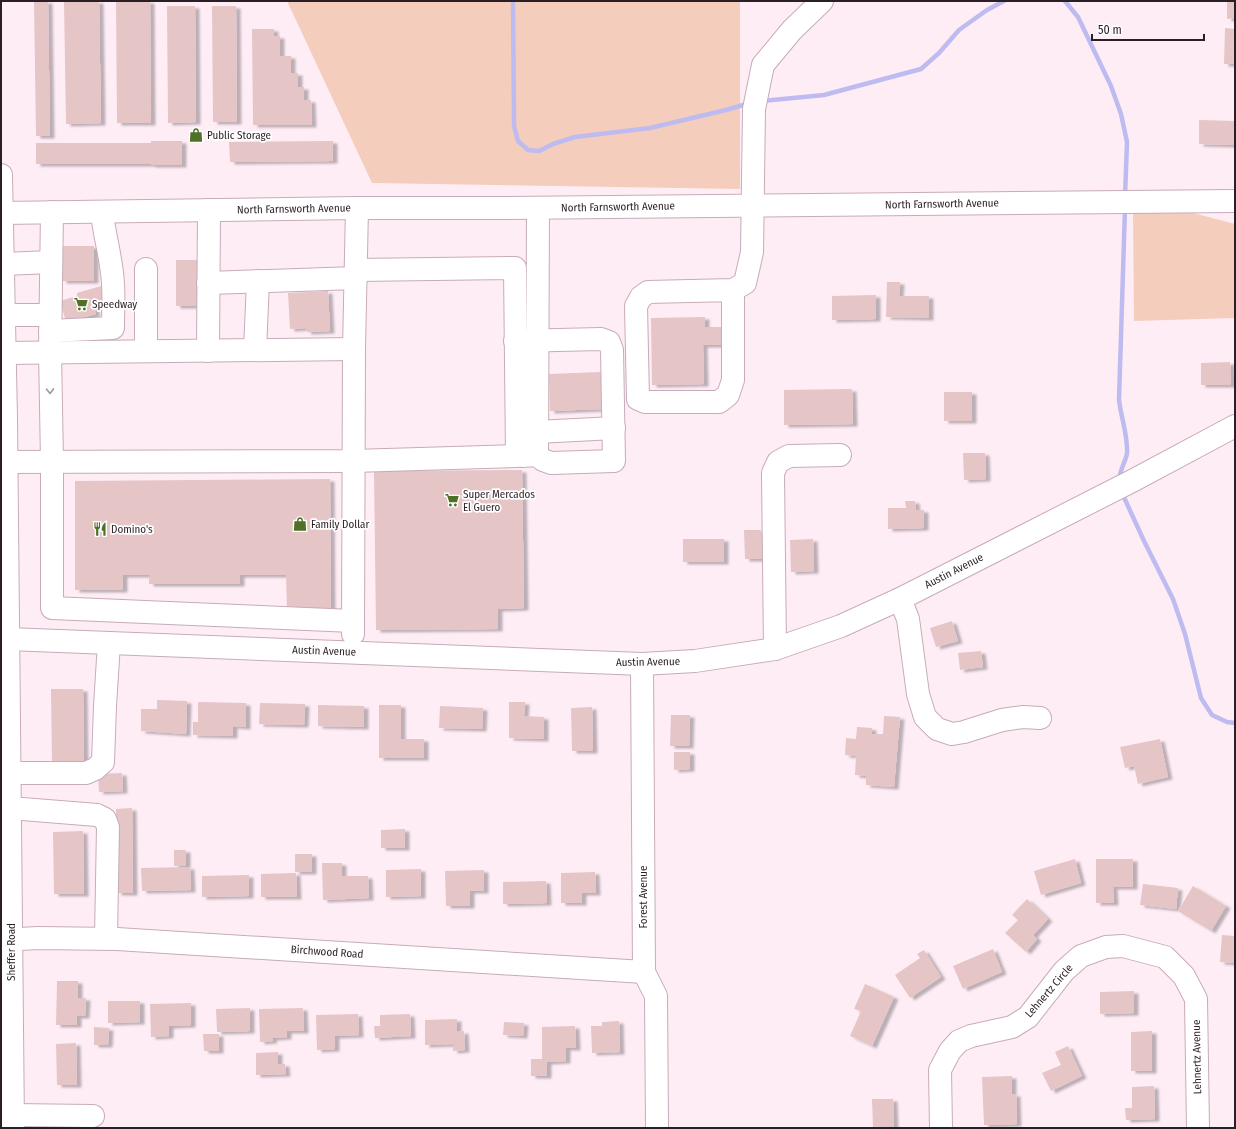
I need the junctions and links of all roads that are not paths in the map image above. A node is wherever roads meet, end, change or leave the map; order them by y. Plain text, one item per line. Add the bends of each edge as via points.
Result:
1 (822, 1) edge
2 (1, 175) edge
3 (1235, 201) edge
4 (753, 206) junction
5 (357, 208) junction
6 (538, 208) junction
7 (209, 210) junction
8 (52, 212) junction
9 (102, 212) junction
10 (2, 213) edge
11 (51, 262) junction
12 (3, 264) junction
13 (146, 269) dead end
14 (356, 274) junction
15 (258, 281) junction
16 (208, 283) junction
17 (733, 290) junction
18 (4, 315) junction
19 (104, 328) junction
20 (50, 333) junction
21 (515, 341) junction
22 (538, 341) junction
23 (354, 349) junction
24 (255, 350) junction
25 (146, 351) junction
26 (208, 351) junction
27 (106, 352) junction
28 (4, 364) edge
29 (1235, 426) edge
30 (614, 428) junction
31 (537, 432) junction
32 (527, 455) junction
33 (840, 455) dead end
34 (52, 461) junction
35 (353, 461) junction
36 (4, 462) edge
37 (4, 561) edge
38 (900, 598) junction
39 (143, 612) junction
40 (255, 616) junction
41 (353, 621) junction
42 (8, 639) junction
43 (109, 643) junction
44 (141, 644) junction
45 (253, 648) junction
46 (776, 648) junction
47 (352, 652) junction
48 (642, 664) junction
49 (5, 676) edge
50 (1040, 718) dead end
51 (9, 773) junction
52 (10, 808) junction
53 (106, 938) junction
54 (6, 939) edge
55 (644, 972) junction
56 (1191, 988) joint
57 (6, 1021) edge
58 (93, 1116) dead end
59 (12, 1121) edge
60 (657, 1127) edge
61 (941, 1128) edge
62 (1198, 1128) edge

1 - 4 street via 792,30 762,65 756,100
2 - 10 street, Sheffer Road
3 - 4 street, North Farnsworth Avenue
4 - 6 street, North Farnsworth Avenue
4 - 17 street via 752,252 745,283
5 - 6 street, North Farnsworth Avenue
5 - 7 street, North Farnsworth Avenue
5 - 14 street
6 - 22 street
7 - 9 street, North Farnsworth Avenue
7 - 16 street
8 - 9 street, North Farnsworth Avenue
8 - 10 street, North Farnsworth Avenue
8 - 11 street
9 - 19 street via 113,284 113,328
10 - 12 street, Sheffer Road
11 - 12 street
11 - 20 street
12 - 18 street, Sheffer Road
13 - 25 street
14 - 15 street
14 - 21 street via 515,268
14 - 23 street
15 - 16 street
15 - 24 street
16 - 26 street
17 - 17 street via 648,292 641,298 636,306 638,399 645,402 719,402 728,396 733,380
18 - 20 street
18 - 28 street, Sheffer Road
19 - 20 street
19 - 27 street
20 - 27 street
20 - 28 street
20 -> 34 street
21 - 22 street
21 - 32 street
22 - 30 street via 601,339 609,342 612,350
22 - 31 street
23 - 24 street
23 - 35 street
24 - 26 street
25 - 26 street
25 - 27 street
28 - 36 street, Sheffer Road
29 - 38 street, Austin Avenue
30 - 31 street
30 - 32 street via 614,461 551,463
31 - 32 street
32 - 35 street
33 - 46 street via 789,456 778,462 774,473
34 - 35 street
34 - 36 street
34 - 39 street via 52,608
35 - 41 street
36 - 37 street, Sheffer Road
37 - 42 street, Sheffer Road
38 - 46 street, Austin Avenue via 841,626
38 - 50 street via 908,619 918,694 926,717 937,729 952,734 1002,720
39 - 40 street
39 - 44 street
40 - 41 street
40 - 45 street
41 - 47 street
42 - 43 street, Austin Avenue
42 - 49 street, Sheffer Road
43 - 44 street, Austin Avenue
43 - 51 street via 103,762 86,773
44 - 45 street, Austin Avenue
45 - 47 street, Austin Avenue
46 - 48 street, Austin Avenue via 695,661
47 - 48 street, Austin Avenue
48 - 55 street, Forest Avenue
49 - 51 street, Sheffer Road
51 - 52 street, Sheffer Road
52 - 53 street via 97,815 105,819 108,827
52 - 54 street, Sheffer Road
53 - 54 street, Birchwood Road
53 - 55 street, Birchwood Road
54 - 57 street, Sheffer Road
55 - 60 street, Forest Avenue via 656,996
56 - 61 street, Lehnertz Circle via 1184,976 1165,957 1124,946 1106,947 1081,956 1064,971 1028,1017 1012,1027 959,1041 950,1051 940,1070
56 - 62 street, Lehnertz Avenue via 1196,999
57 - 59 street, Sheffer Road
58 - 59 street

